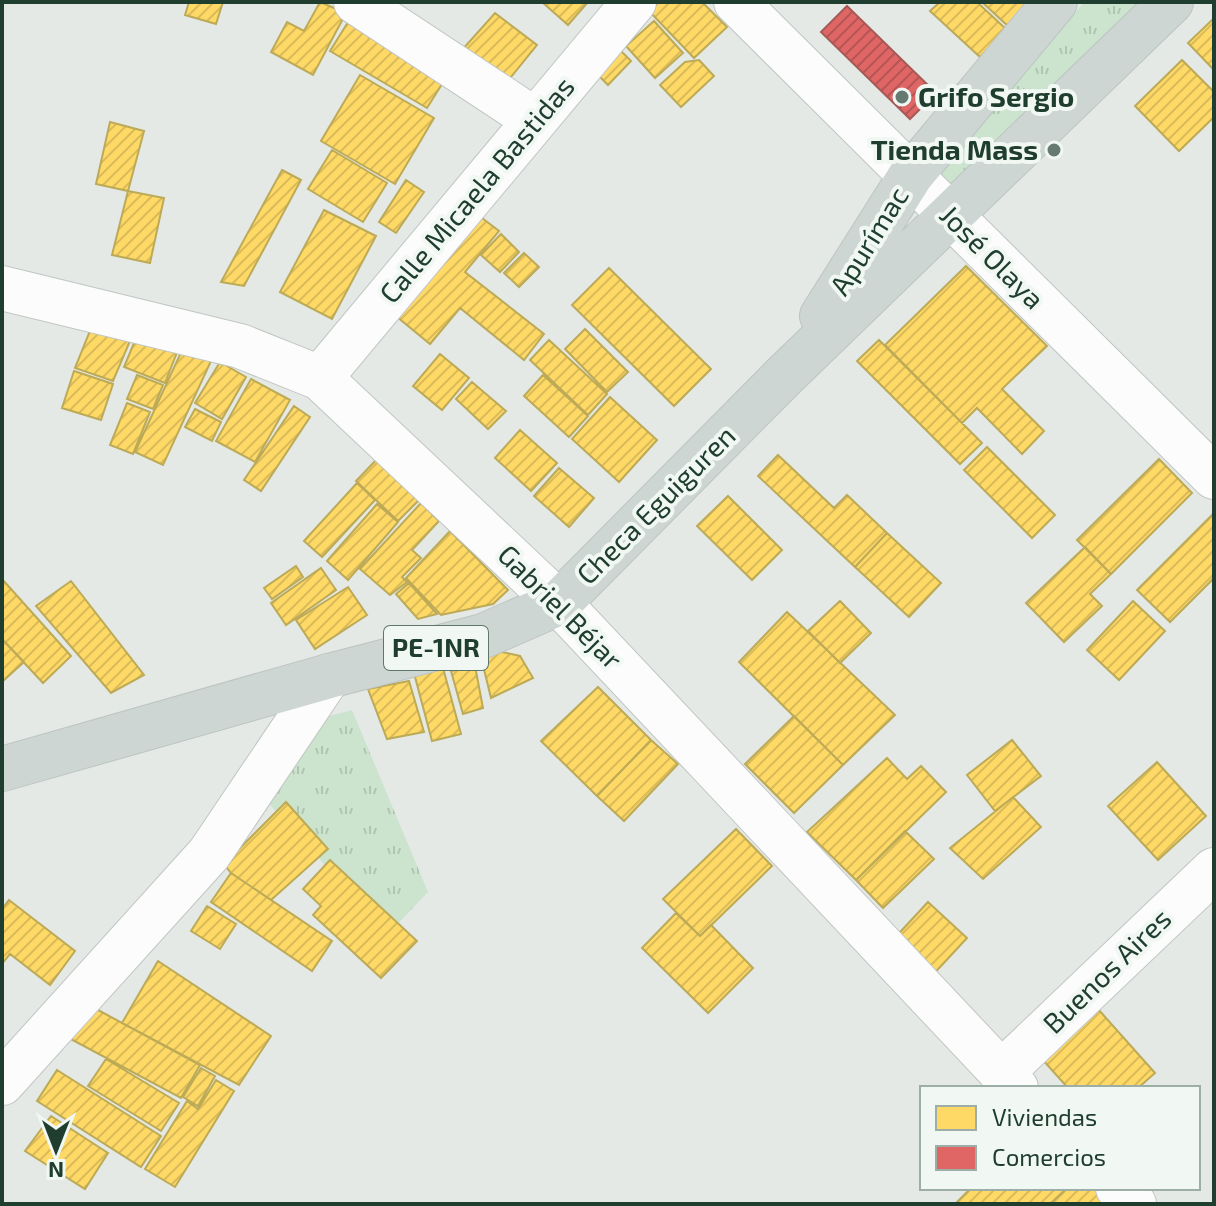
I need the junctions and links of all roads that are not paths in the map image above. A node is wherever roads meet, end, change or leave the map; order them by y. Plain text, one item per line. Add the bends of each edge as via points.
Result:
1 (356, 2) edge
2 (634, 2) edge
3 (736, 2) edge
4 (1055, 2) edge
5 (1171, 2) edge
6 (535, 120) junction
7 (911, 175) junction
8 (949, 216) junction
9 (2, 288) edge
10 (784, 376) junction
11 (320, 378) junction
12 (1214, 477) edge
13 (559, 603) junction
14 (329, 676) junction
15 (2, 769) edge
16 (1214, 870) edge
17 (1008, 1080) edge
18 (2, 1083) edge

1 - 6 street
2 - 6 street, Calle Micaela Bastidas
3 - 7 street, José Olaya
4 - 7 main road, Apurímac / PE-1NR
5 - 8 main road, Checa Eguiguren
6 - 11 street, Calle Micaela Bastidas
7 - 8 street, José Olaya
7 - 10 main road, Apurímac / PE-1NR
8 - 10 main road, Checa Eguiguren
8 - 12 street, José Olaya
9 - 11 street, Gabriel Béjar via 240,346
10 - 13 main road, Checa Eguiguren / PE-1NR
11 - 13 street, Gabriel Béjar
13 - 14 main road, Checa Eguiguren / PE-1NR via 483,636
13 - 17 street, Gabriel Béjar
14 - 15 main road, Checa Eguiguren / PE-1NR
14 - 18 street via 209,854
16 - 17 street, Buenos Aires

